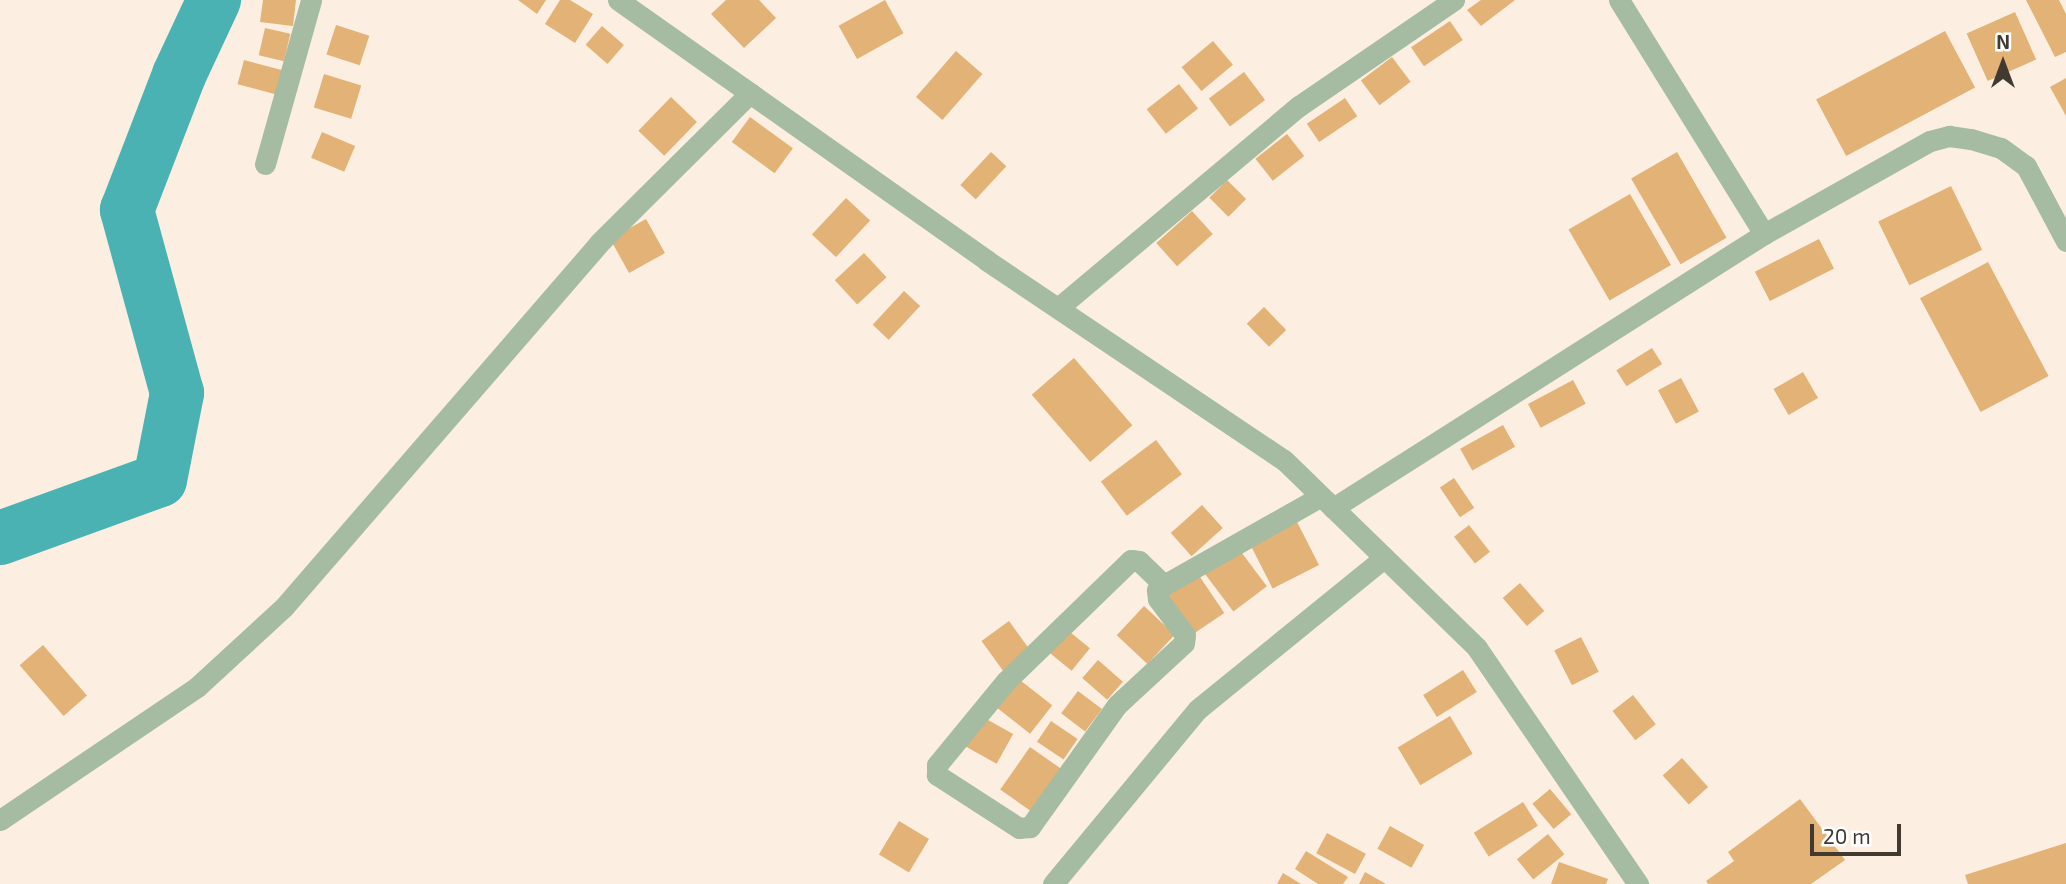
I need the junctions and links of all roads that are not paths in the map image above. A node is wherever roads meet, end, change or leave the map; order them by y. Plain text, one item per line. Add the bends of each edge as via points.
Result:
1 (312, 0) edge
2 (618, 0) edge
3 (1454, 0) edge
4 (1619, 0) edge
5 (750, 93) junction
6 (265, 164) dead end
7 (1764, 234) junction
8 (2066, 241) edge
9 (1058, 308) junction
10 (1327, 502) junction
11 (1384, 558) junction
12 (1164, 585) junction
13 (0, 820) edge
14 (1053, 884) edge
15 (1638, 884) edge

1 - 6 street
2 - 5 street
3 - 9 street via 1299,106
4 - 7 street
5 - 9 street
5 - 13 street via 599,243 284,607 197,687
7 - 8 street via 1905,152 1949,136 2001,148 2026,166
7 - 10 street
9 - 10 street via 1284,460
10 - 11 street
10 - 12 street
11 - 14 street via 1198,709
11 - 15 street via 1477,648
12 - 12 street via 1139,561 1131,560 1006,681 937,765 937,775 1019,828 1030,827 1122,699 1184,643 1185,635 1158,599 1157,590

